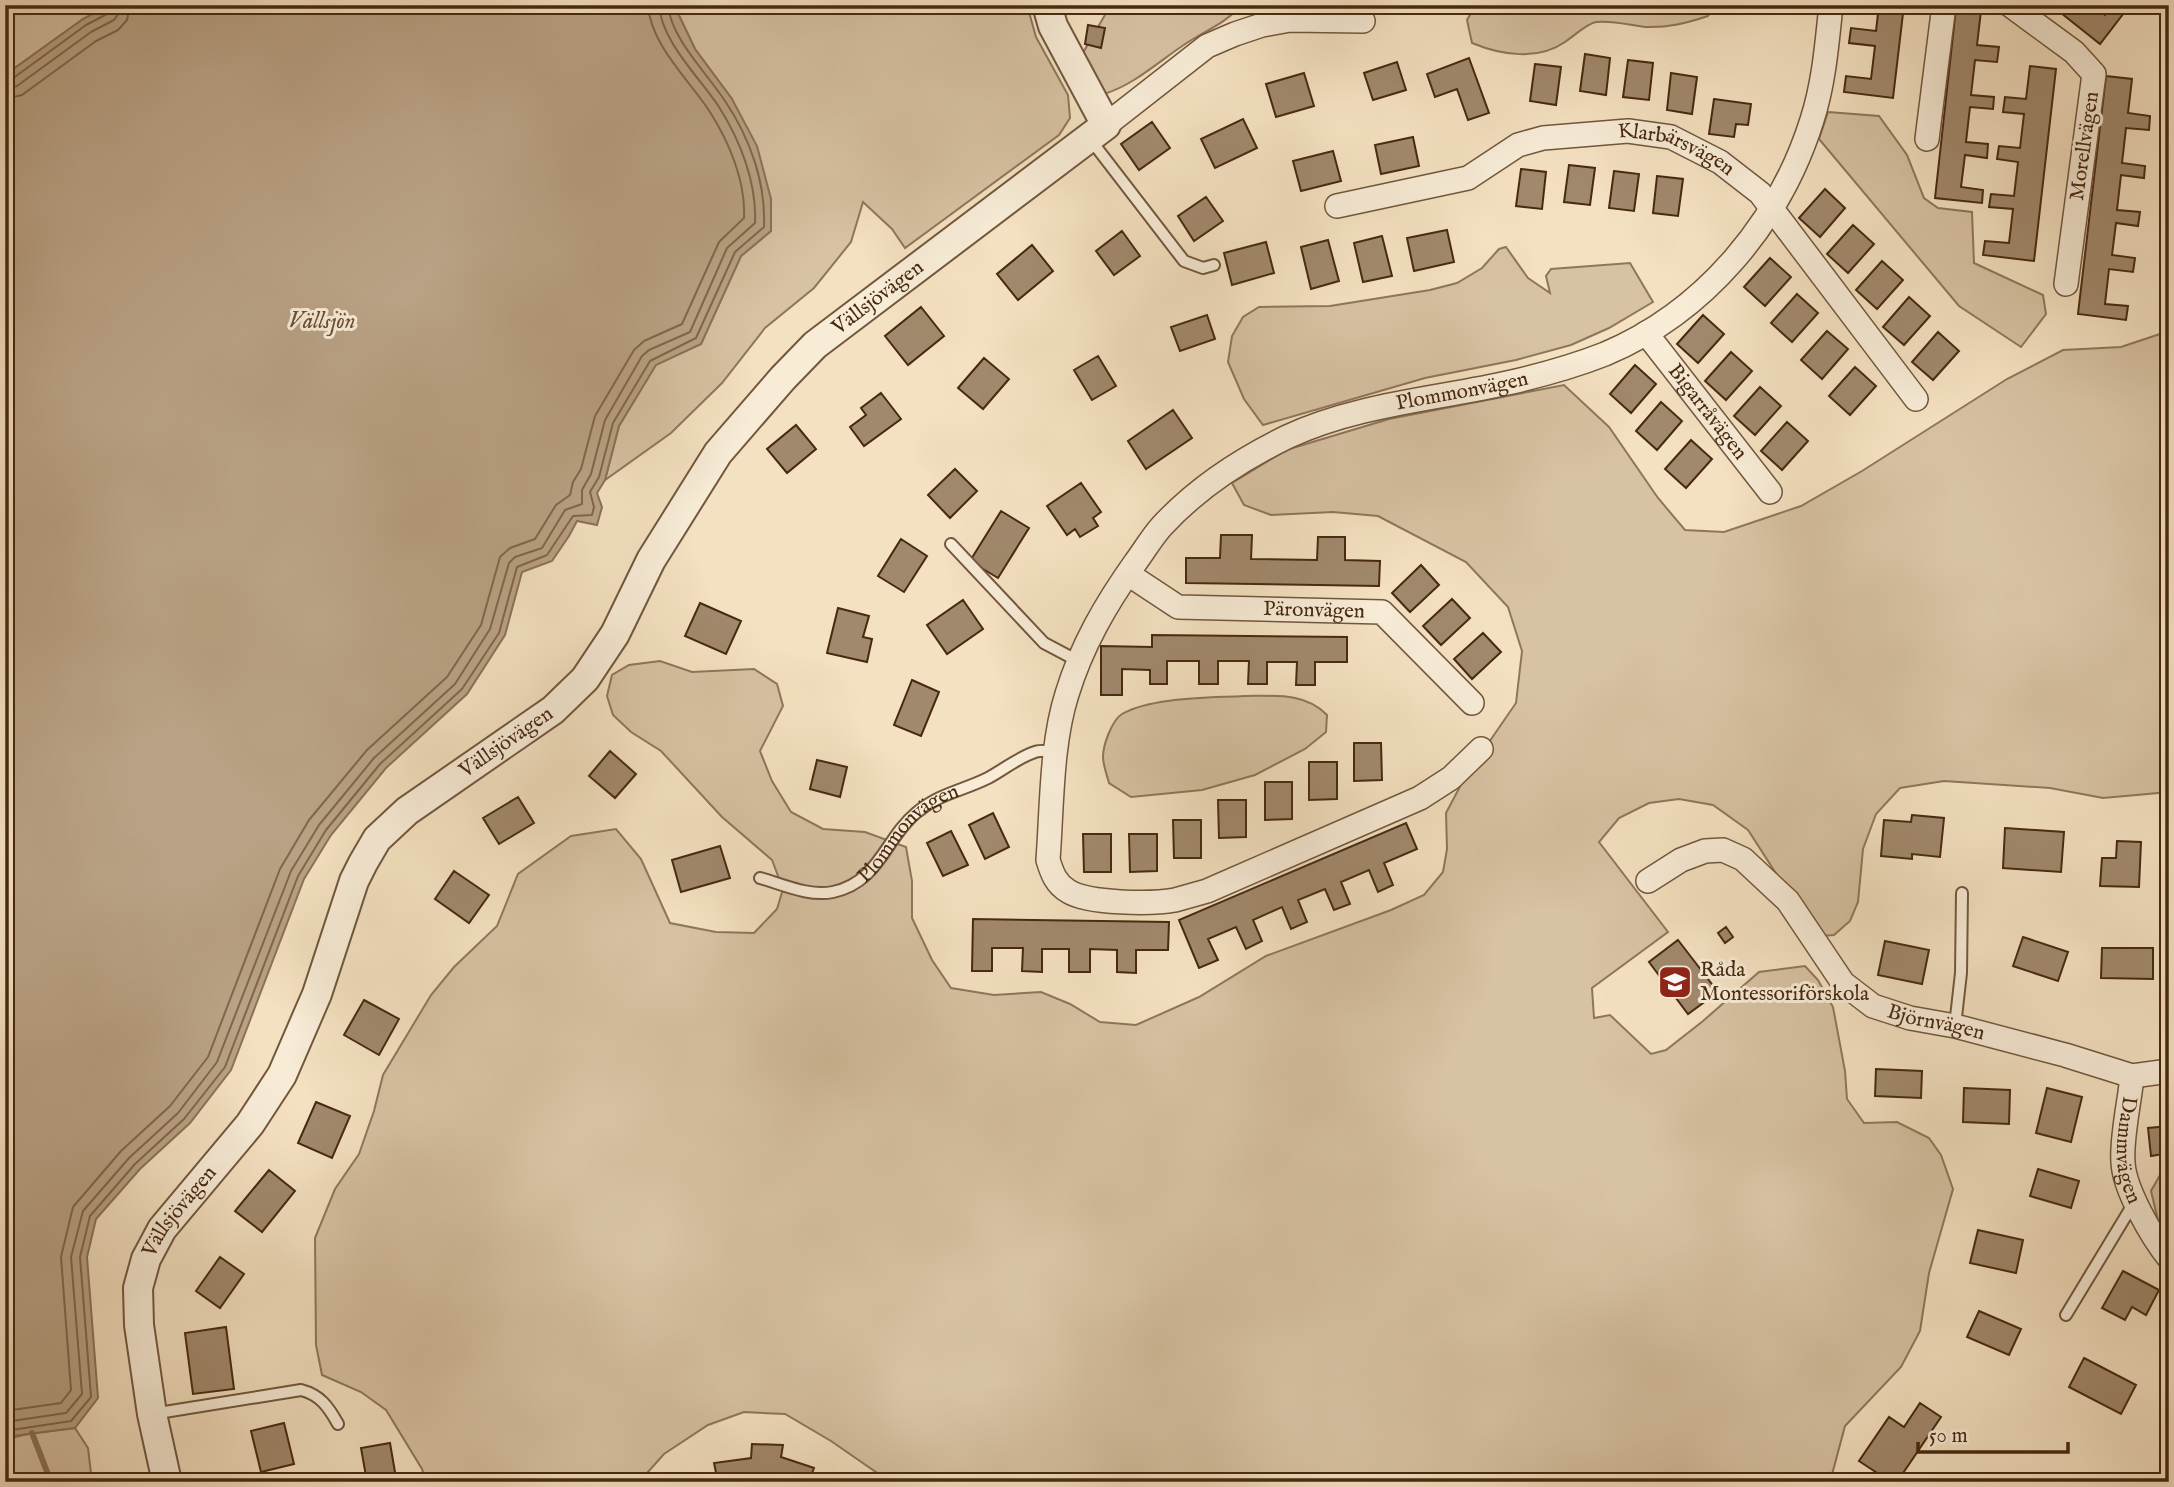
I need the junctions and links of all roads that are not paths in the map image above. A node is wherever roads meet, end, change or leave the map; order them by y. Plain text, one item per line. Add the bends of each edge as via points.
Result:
1 (1047, 5) edge
2 (1831, 5) edge
3 (1944, 5) edge
4 (2010, 5) edge
5 (1363, 22) dead end
6 (1097, 131) junction
7 (1927, 139) dead end
8 (1336, 205) dead end
9 (1773, 209) junction
10 (1214, 265) dead end
11 (2066, 284) dead end
12 (1646, 332) junction
13 (1916, 399) dead end
14 (1770, 492) dead end
15 (951, 544) dead end
16 (1128, 574) junction
17 (1078, 661) junction
18 (1472, 703) dead end
19 (1481, 749) dead end
20 (1056, 751) junction
21 (760, 878) dead end
22 (1648, 881) dead end
23 (1962, 893) dead end
24 (1955, 1026) junction
25 (2169, 1071) edge
26 (2132, 1076) junction
27 (2135, 1200) junction
28 (2169, 1258) edge
29 (2066, 1315) dead end
30 (152, 1414) junction
31 (338, 1424) dead end
32 (167, 1482) edge

1 - 6 street
2 - 9 street, Plommonvägen via 1814,117 1798,162
3 - 7 street
4 - 11 street, Morellvägen via 2074,52 2094,74
5 - 6 street, Vällsjövägen via 1290,20 1235,34 1207,46
6 - 10 lane via 1184,261 1203,268
6 - 30 street, Vällsjövägen via 815,345 718,453 585,679 553,710 407,811 377,839 354,881 317,994 282,1075 250,1124 150,1248 138,1288
8 - 9 street, Klarbärsvägen via 1468,178 1518,145 1543,138 1628,131 1671,137 1720,162
9 - 12 street, Plommonvägen via 1717,277 1682,309
9 - 13 street, Klarbärsvägen
12 - 14 street, Bigarråvägen
12 - 16 street, Plommonvägen via 1604,354 1514,381 1358,412 1289,436 1185,503 1160,528
15 - 17 lane via 1044,643
16 - 17 street, Plommonvägen via 1097,620
16 - 18 street, Päronvägen via 1178,607 1382,612
17 - 20 street, Plommonvägen via 1065,698
19 - 20 street, Plommonvägen via 1420,799 1207,891 1172,900 1111,902 1081,898 1053,876 1048,860
20 - 21 lane, Plommonvägen via 1036,752 985,779 945,793 915,814 856,883 832,892 811,893
22 - 24 street, Björnvägen via 1681,860 1723,850 1742,859 1788,901 1843,983 1863,999 1910,1018
23 - 24 lane
24 - 26 street, Björnvägen
25 - 26 street, Björnvägen
26 - 27 street, Dammvägen via 2123,1162
27 - 28 street, Dammvägen
27 - 29 lane
30 - 31 lane via 301,1390 315,1394
30 - 32 street, Vällsjövägen

